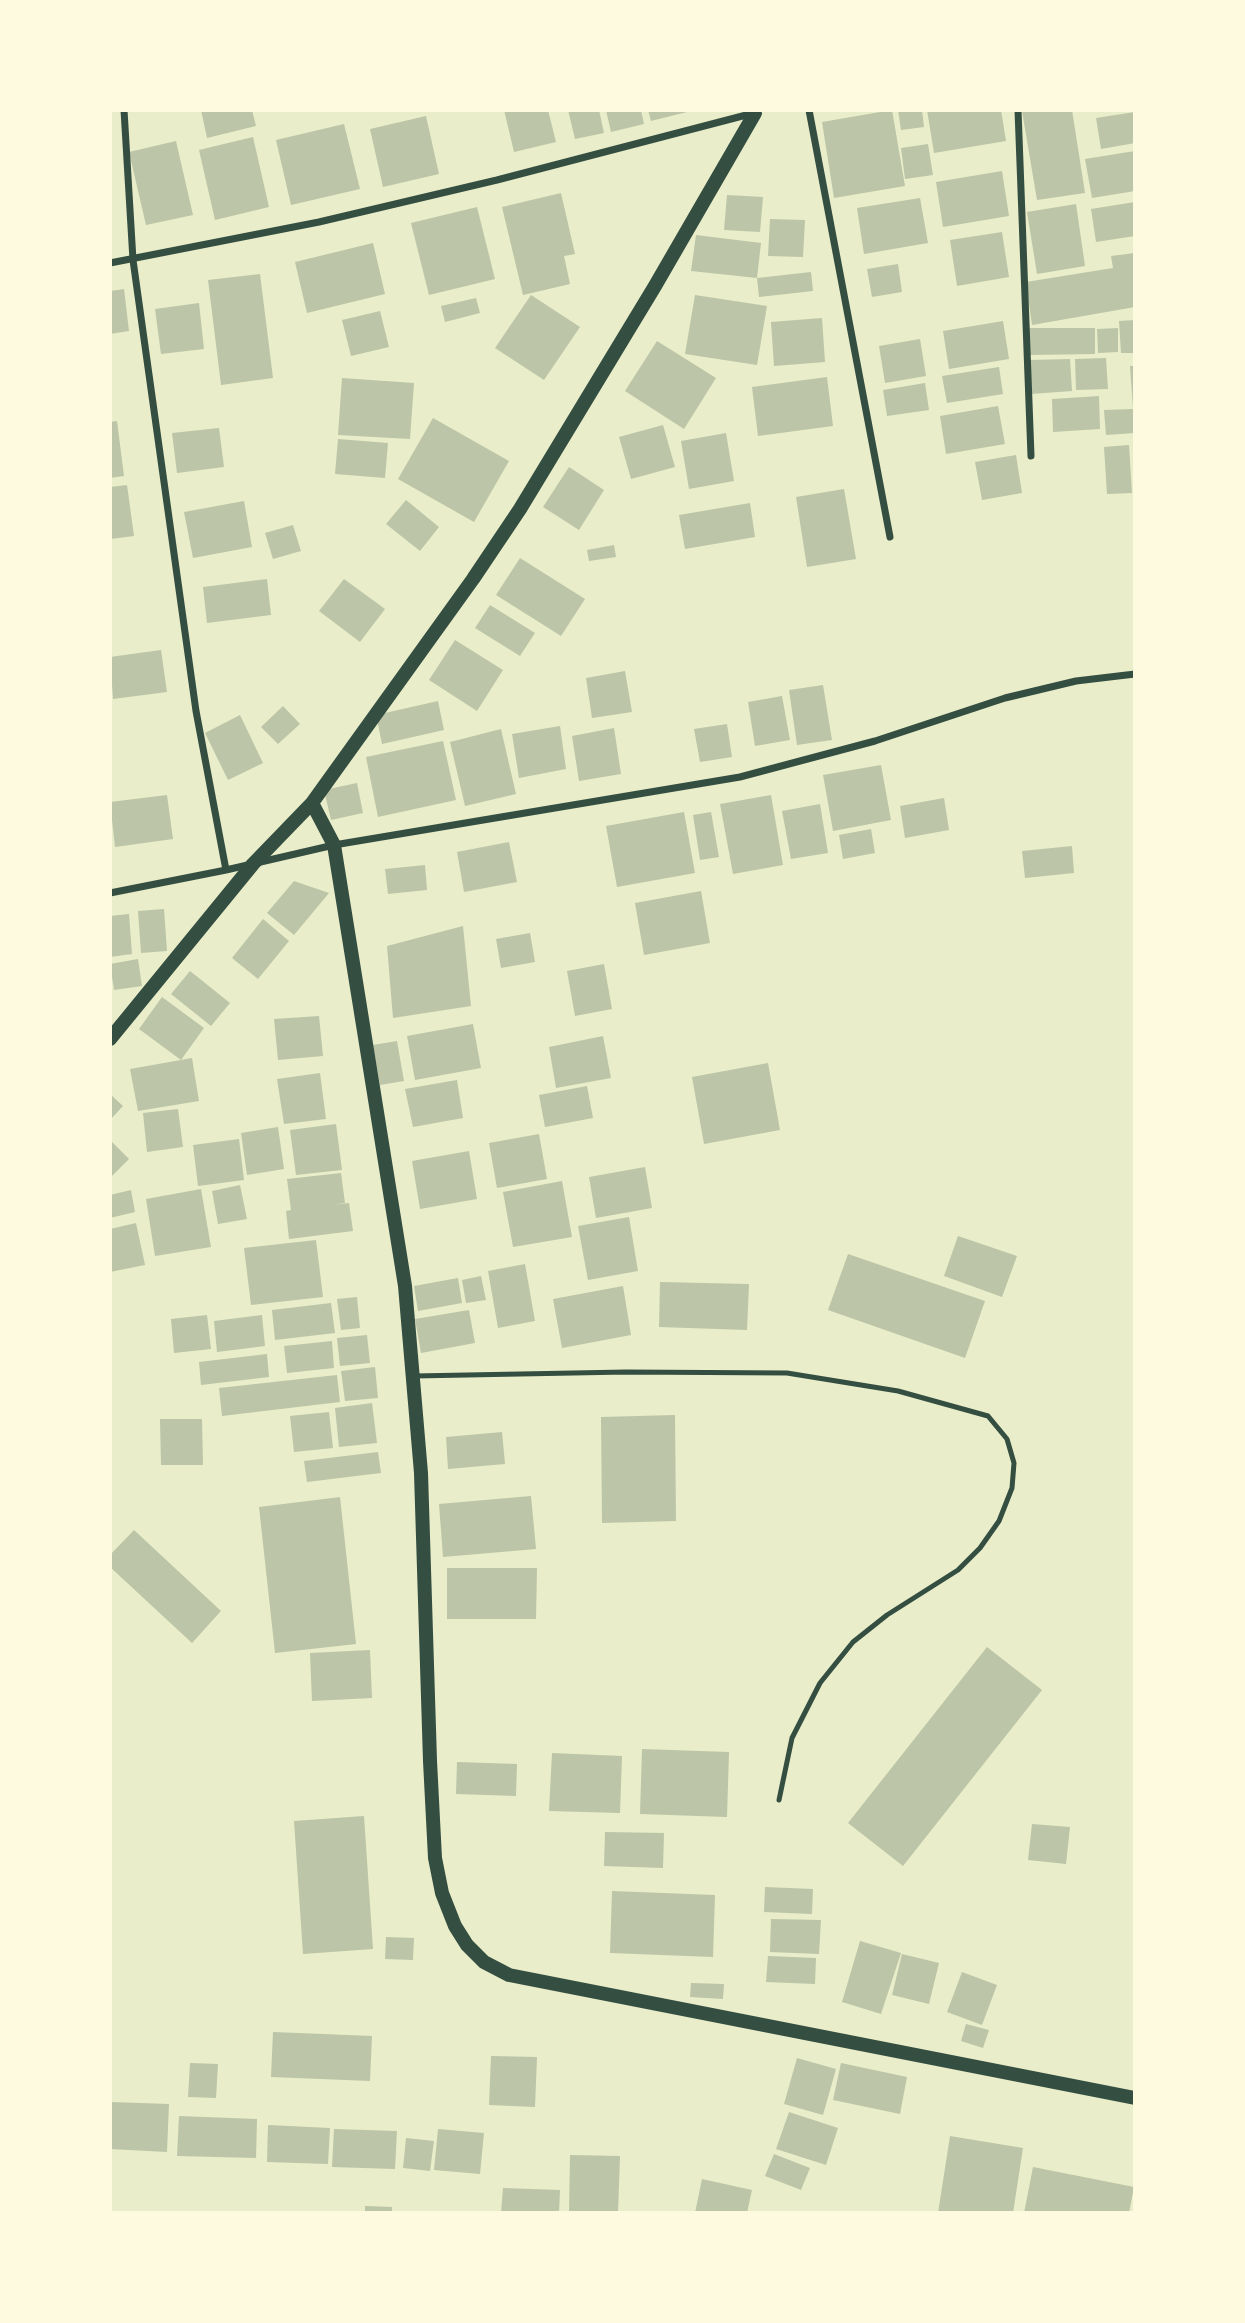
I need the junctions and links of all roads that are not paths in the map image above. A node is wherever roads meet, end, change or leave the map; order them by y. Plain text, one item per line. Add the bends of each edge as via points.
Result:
1 (124, 110) edge
2 (809, 110) edge
3 (1018, 110) edge
4 (755, 112) edge
5 (133, 260) junction
6 (110, 263) edge
7 (1031, 456) dead end
8 (890, 537) dead end
9 (1135, 674) edge
10 (312, 803) junction
11 (334, 845) junction
12 (253, 864) junction
13 (226, 870) junction
14 (110, 893) edge
15 (110, 1039) edge
16 (414, 1377) junction
17 (779, 1800) dead end
18 (1135, 2098) edge

1 - 5 street
2 - 8 street
3 - 7 street
4 - 5 street via 497,180
4 - 10 main road via 520,509
5 - 6 street
5 - 13 street via 197,711
9 - 11 street via 1076,681 1005,698 874,741 740,777
10 - 11 main road
10 - 12 main road
11 - 12 street
11 - 16 main road via 405,1286
12 - 13 street
12 - 15 main road
13 - 14 street
16 - 17 lane via 787,1373 898,1391 988,1416 1007,1439 1014,1463 1012,1488 999,1521 958,1570 853,1642 820,1683 792,1738
16 - 18 main road via 435,1858 442,1893 467,1945 484,1962 509,1975

